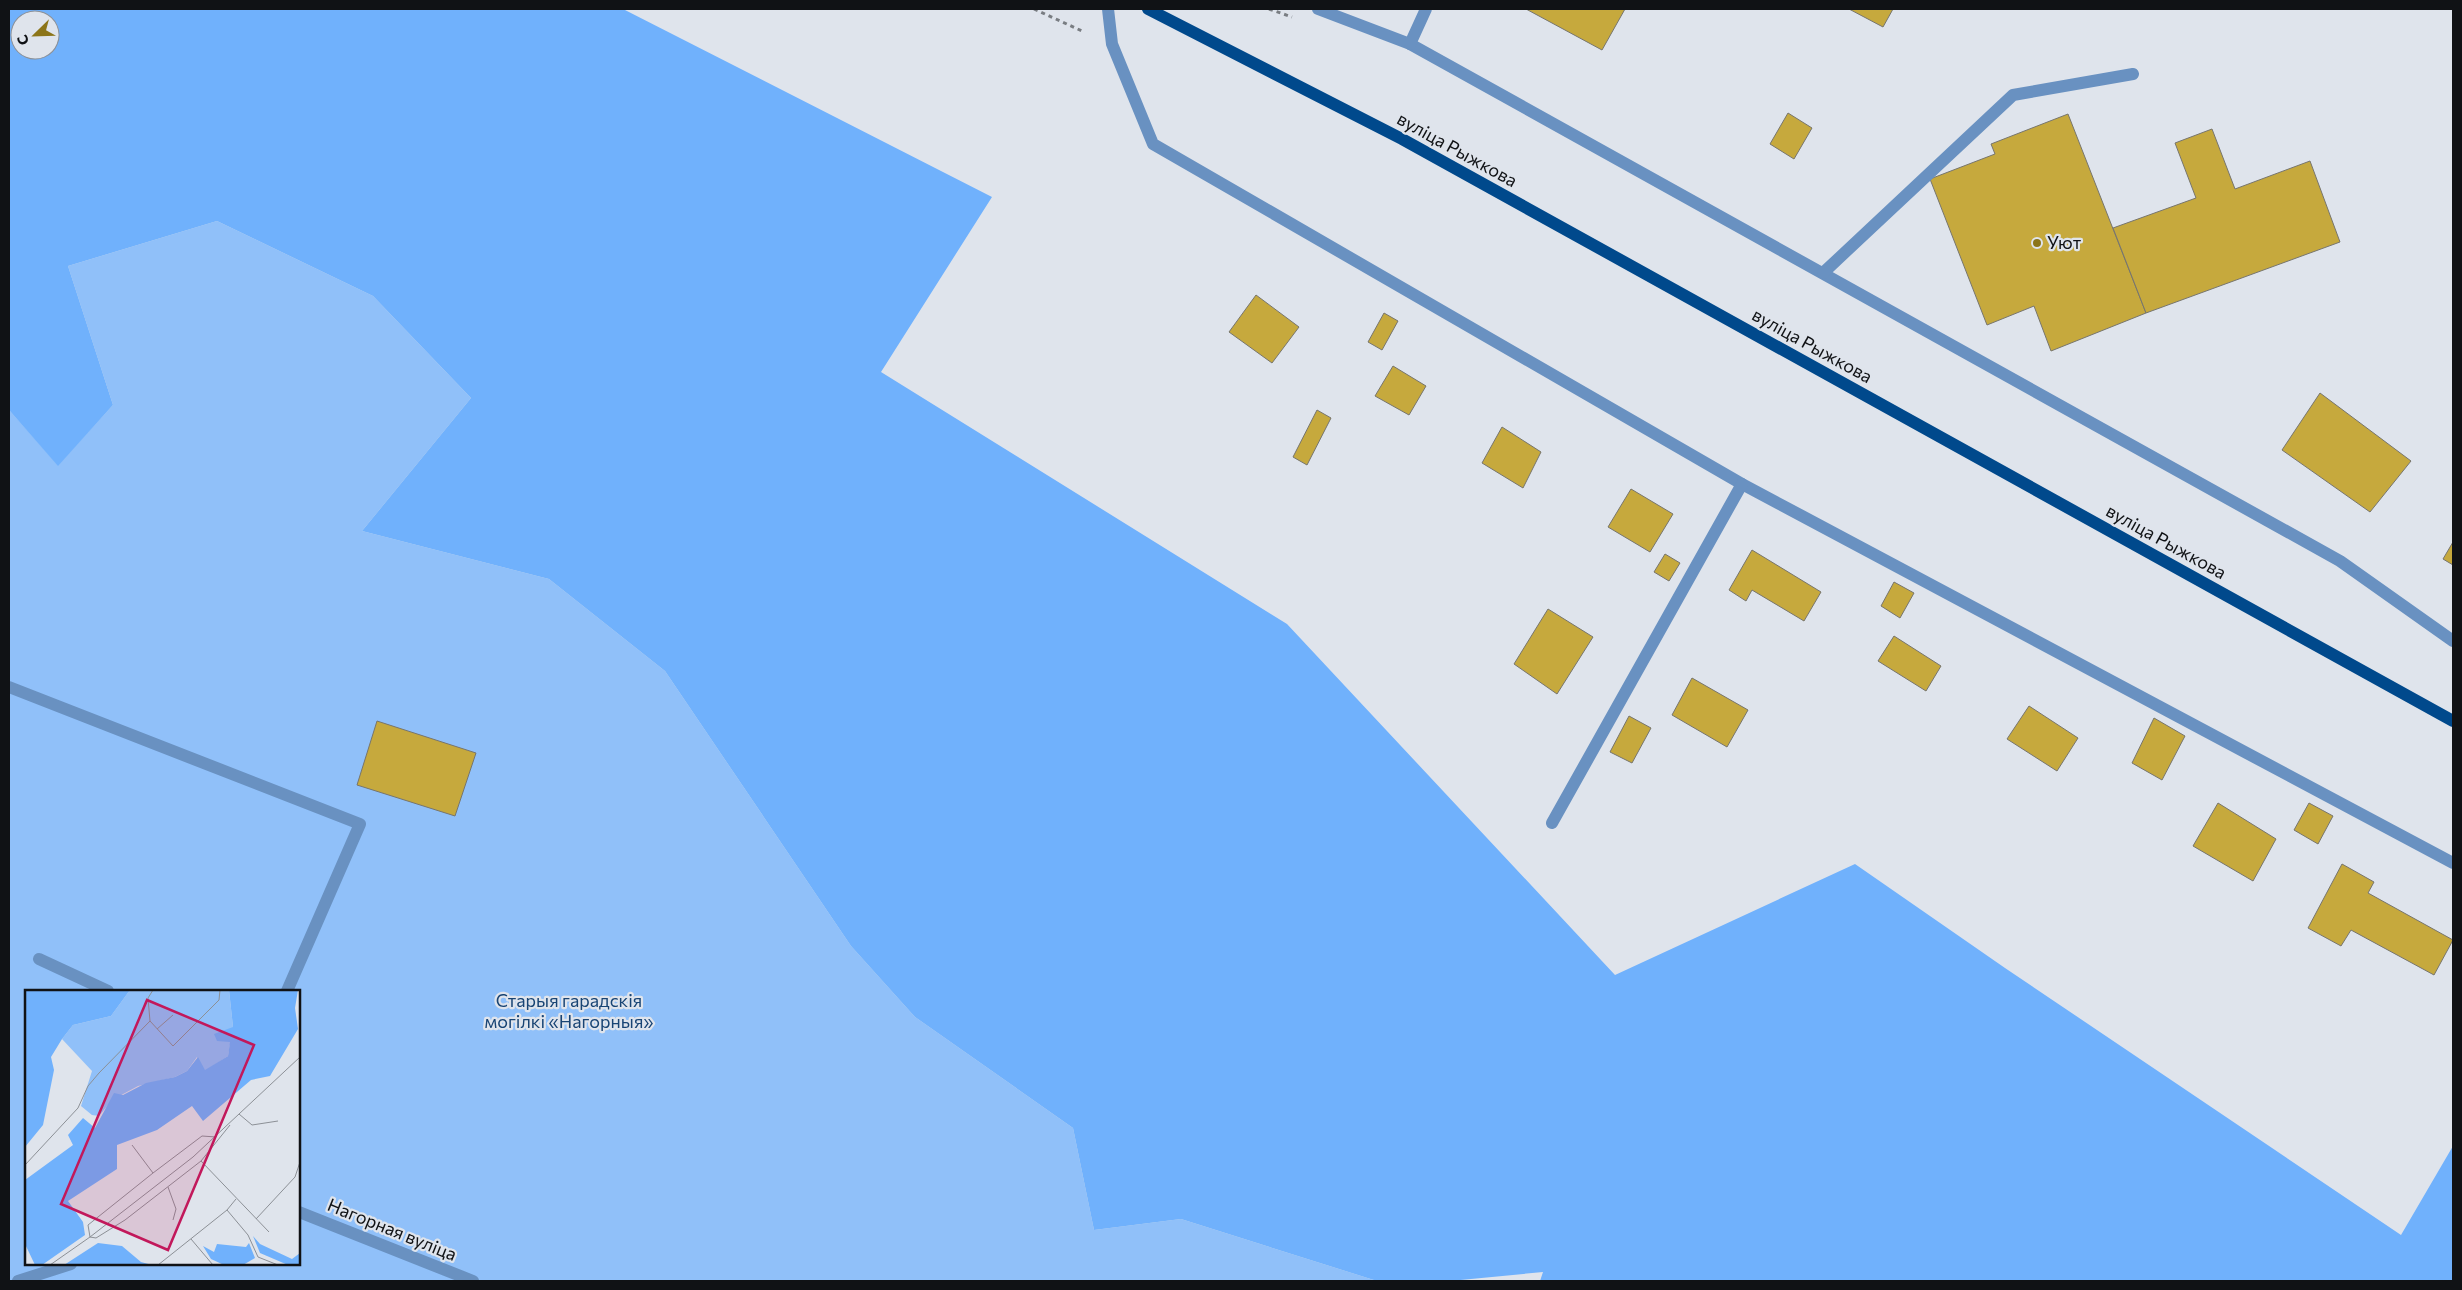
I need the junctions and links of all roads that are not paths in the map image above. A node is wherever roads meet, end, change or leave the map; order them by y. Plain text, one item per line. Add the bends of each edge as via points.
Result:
1 (1108, 9) edge
2 (1148, 9) edge
3 (1318, 9) edge
4 (1426, 9) edge
5 (1410, 44) junction
6 (2133, 74) dead end
7 (1823, 273) junction
8 (1742, 484) junction
9 (2453, 641) edge
10 (9, 688) edge
11 (2453, 721) edge
12 (1552, 823) dead end
13 (2453, 863) edge
14 (39, 959) dead end
15 (106, 990) edge
16 (287, 990) edge
17 (300, 1212) edge
18 (68, 1265) edge
19 (18, 1281) edge
20 (473, 1281) edge

1 - 8 street via 1112,44 1152,144
2 - 11 main road, вуліца Рыжкова via 1402,139
3 - 5 street
4 - 5 street
5 - 7 street
6 - 7 street via 2013,95
7 - 9 street via 2340,561
8 - 12 street
8 - 13 street
10 - 16 street via 360,824
14 - 15 street
17 - 20 street, Нагорная вуліца
18 - 19 street

